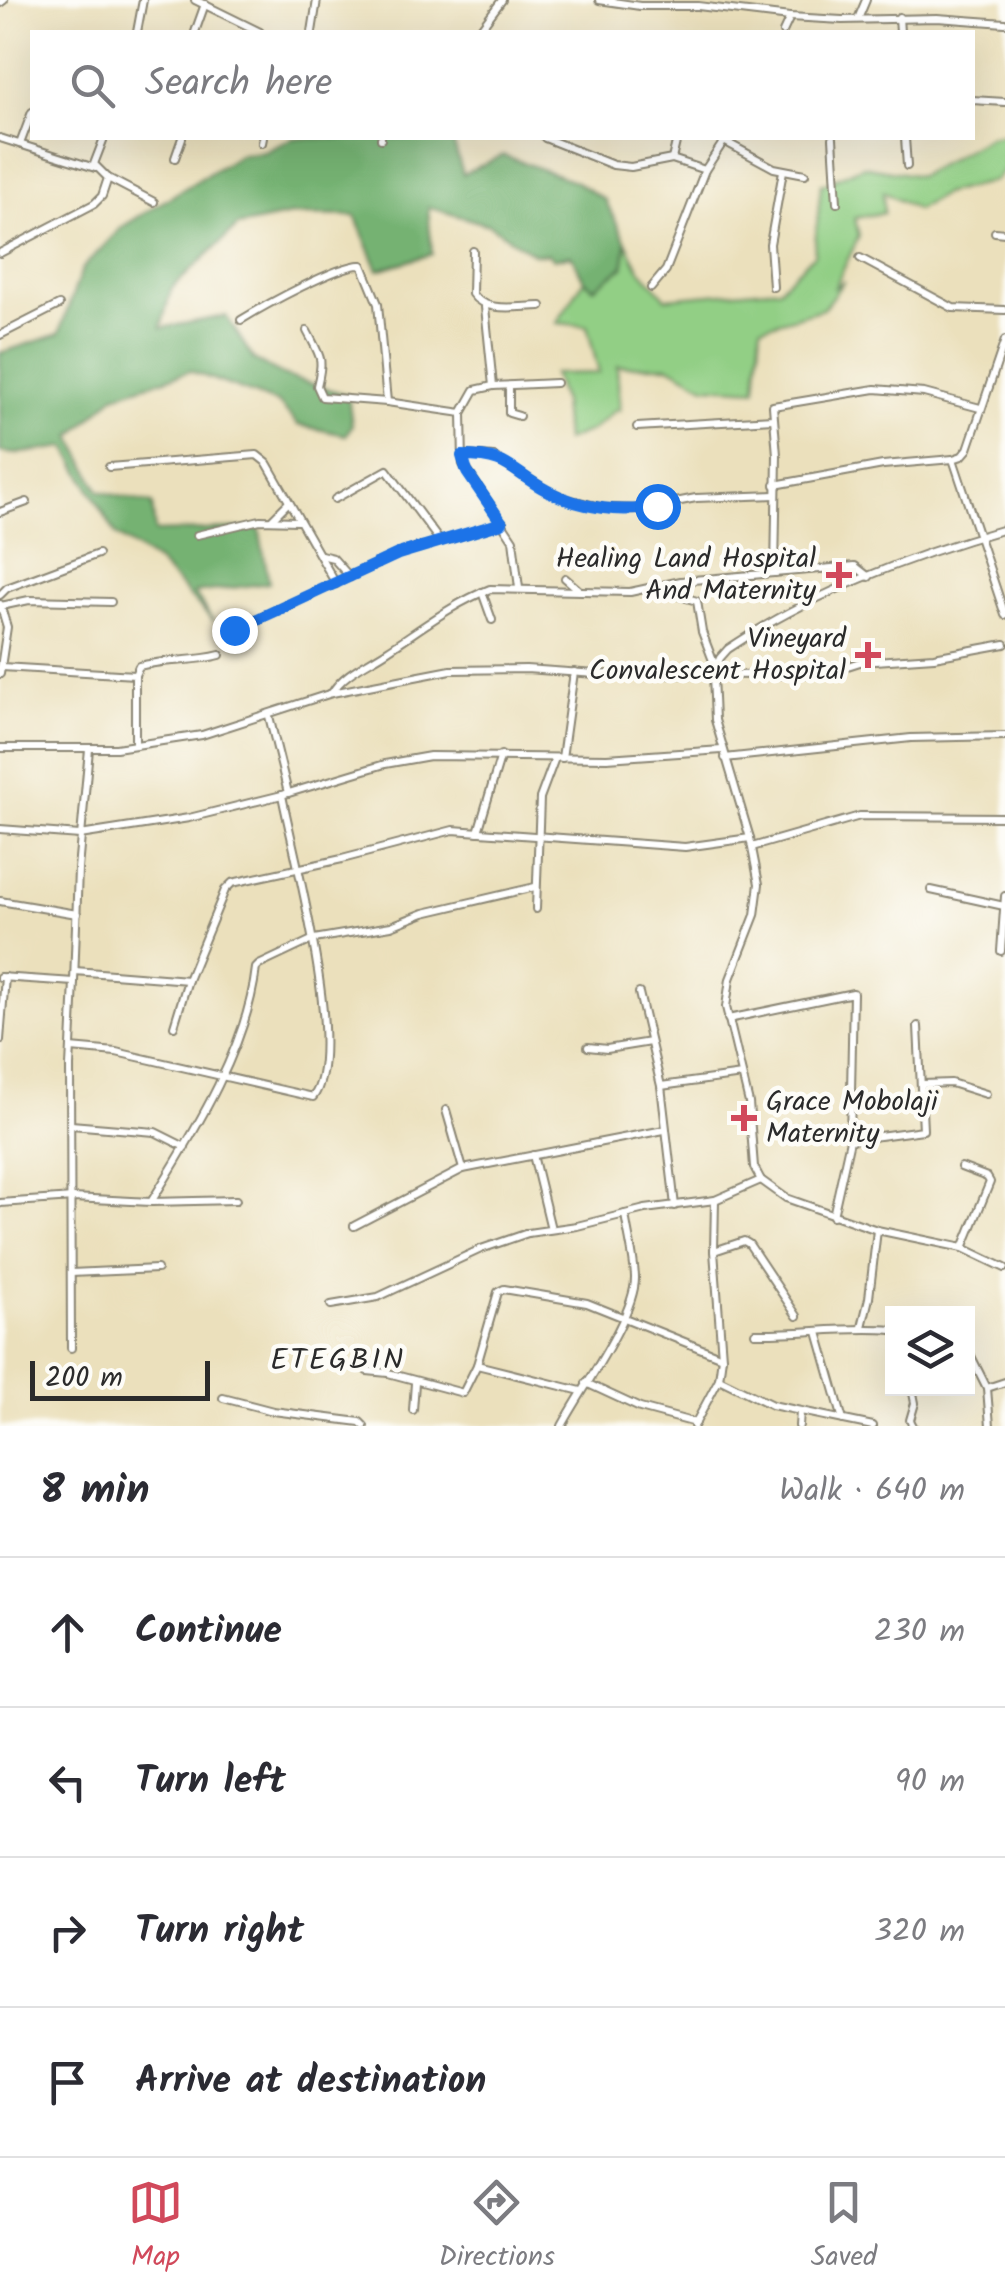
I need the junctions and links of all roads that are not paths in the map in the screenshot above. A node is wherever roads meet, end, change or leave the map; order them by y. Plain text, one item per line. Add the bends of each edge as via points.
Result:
1 (143, 0) edge
2 (195, 0) edge
3 (221, 0) edge
4 (317, 0) edge
5 (502, 0) edge
6 (599, 0) edge
7 (866, 0) edge
8 (699, 3) edge
9 (205, 4) junction
10 (224, 12) junction
11 (790, 17) junction
12 (899, 17) junction
13 (858, 19) junction
14 (1005, 23) edge
15 (137, 30) edge
16 (196, 30) edge
17 (256, 30) edge
18 (312, 30) edge
19 (480, 30) edge
20 (784, 30) edge
21 (900, 30) edge
22 (975, 100) edge
23 (1005, 102) edge
24 (30, 117) edge
25 (0, 138) edge
26 (103, 140) edge
27 (181, 140) edge
28 (550, 140) edge
29 (676, 140) edge
30 (724, 140) edge
31 (727, 140) edge
32 (833, 140) edge
33 (905, 140) edge
34 (20, 144) junction
35 (174, 158) dead end
36 (672, 160) junction
37 (908, 166) dead end
38 (95, 168) junction
39 (705, 170) junction
40 (782, 171) junction
41 (805, 174) dead end
42 (108, 178) junction
43 (154, 202) dead end
44 (837, 203) dead end
45 (995, 232) dead end
46 (1005, 232) edge
47 (474, 252) dead end
48 (0, 253) edge
49 (860, 258) dead end
50 (773, 287) dead end
51 (651, 288) dead end
52 (60, 305) dead end
53 (541, 306) dead end
54 (486, 307) junction
55 (1005, 310) edge
56 (241, 320) dead end
57 (308, 331) dead end
58 (0, 335) edge
59 (1005, 340) edge
60 (556, 383) dead end
61 (492, 386) junction
62 (509, 386) junction
63 (387, 402) junction
64 (980, 408) junction
65 (462, 413) junction
66 (519, 416) dead end
67 (773, 419) junction
68 (637, 427) dead end
69 (462, 456) junction
70 (953, 459) junction
71 (109, 468) dead end
72 (776, 485) junction
73 (775, 494) junction
74 (335, 500) dead end
75 (27, 502) dead end
76 (289, 502) junction
77 (0, 512) edge
78 (271, 520) junction
79 (298, 521) junction
80 (502, 523) junction
81 (1005, 529) edge
82 (197, 535) dead end
83 (980, 536) junction
84 (438, 540) junction
85 (98, 554) dead end
86 (318, 555) junction
87 (775, 574) junction
88 (869, 576) junction
89 (350, 577) junction
90 (565, 578) dead end
91 (336, 584) junction
92 (519, 588) junction
93 (655, 589) junction
94 (482, 592) junction
95 (581, 592) junction
96 (0, 595) edge
97 (110, 602) dead end
98 (0, 605) edge
99 (1005, 615) edge
100 (492, 620) dead end
101 (234, 630) dead end
102 (1005, 644) edge
103 (220, 655) dead end
104 (1, 671) edge
105 (715, 671) junction
106 (574, 672) junction
107 (136, 674) junction
108 (332, 693) junction
109 (269, 716) junction
110 (1005, 736) edge
111 (135, 745) junction
112 (0, 748) edge
113 (89, 749) junction
114 (724, 754) junction
115 (501, 755) junction
116 (559, 758) junction
117 (285, 794) junction
118 (1005, 817) edge
119 (0, 829) edge
120 (478, 832) junction
121 (80, 834) junction
122 (750, 838) junction
123 (537, 839) junction
124 (752, 847) junction
125 (296, 868) junction
126 (536, 887) junction
127 (931, 890) dead end
128 (1005, 896) edge
129 (0, 901) edge
130 (1004, 906) edge
131 (536, 909) dead end
132 (76, 914) junction
133 (314, 939) junction
134 (1001, 952) dead end
135 (75, 971) junction
136 (3, 976) edge
137 (188, 980) junction
138 (74, 982) junction
139 (639, 993) dead end
140 (728, 1019) junction
141 (174, 1026) dead end
142 (918, 1026) dead end
143 (0, 1040) edge
144 (650, 1042) junction
145 (588, 1047) dead end
146 (71, 1048) junction
147 (222, 1074) junction
148 (742, 1075) junction
149 (923, 1084) junction
150 (661, 1086) junction
151 (986, 1094) dead end
152 (446, 1110) dead end
153 (71, 1125) junction
154 (664, 1130) junction
155 (850, 1140) junction
156 (185, 1146) junction
157 (532, 1155) junction
158 (961, 1166) dead end
159 (462, 1170) junction
160 (762, 1180) junction
161 (73, 1198) junction
162 (236, 1200) dead end
163 (715, 1200) junction
164 (151, 1202) junction
165 (0, 1203) edge
166 (675, 1206) junction
167 (625, 1214) junction
168 (834, 1216) junction
169 (354, 1226) dead end
170 (551, 1229) junction
171 (877, 1230) junction
172 (963, 1248) junction
173 (714, 1251) junction
174 (1005, 1268) edge
175 (157, 1269) dead end
176 (70, 1273) junction
177 (330, 1305) dead end
178 (797, 1316) dead end
179 (625, 1318) junction
180 (862, 1327) junction
181 (885, 1329) edge
182 (818, 1332) junction
183 (755, 1333) dead end
184 (71, 1348) dead end
185 (722, 1358) junction
186 (975, 1364) edge
187 (477, 1365) junction
188 (367, 1371) dead end
189 (719, 1378) junction
190 (1005, 1382) edge
191 (416, 1383) junction
192 (583, 1387) junction
193 (987, 1388) junction
194 (914, 1396) edge
195 (223, 1398) dead end
196 (413, 1410) dead end
197 (800, 1412) junction
198 (843, 1420) junction
199 (695, 1424) edge
200 (364, 1426) edge
201 (562, 1426) edge
202 (800, 1426) edge
203 (873, 1426) edge
204 (913, 1426) edge
205 (990, 1426) edge

1 - 15 street
2 - 9 street
3 - 10 street
4 - 18 street
5 - 19 street
6 - 8 street
7 - 13 street
8 - 11 street
9 - 10 street
9 - 16 street
10 - 17 street
11 - 13 street
11 - 20 street
12 - 13 street
12 - 14 street
12 - 21 street
22 - 23 street
24 - 34 street
25 - 34 street
26 - 38 street
27 - 35 street
28 - 36 street via 624,167
29 - 36 street
30 - 39 street
31 - 40 street
32 - 44 street
33 - 37 street
34 - 38 street
36 - 39 street
38 - 42 street
39 - 51 street via 666,270
40 - 41 street
40 - 50 street via 770,244
42 - 43 street
42 - 48 street via 94,204
45 - 46 street
47 - 54 street via 472,294
49 - 55 street via 954,308
52 - 58 street
53 - 54 street
54 - 61 street
56 - 63 street via 326,274 362,265 378,304
57 - 63 street via 322,366 318,393
59 - 64 street
60 - 62 street
61 - 62 street
61 - 65 street via 475,390
62 - 66 street via 509,413
63 - 65 street
64 - 67 street via 875,389 773,406
64 - 70 street via 968,449
65 - 69 street
67 - 68 street
67 - 72 street
69 - 73 street via 494,457 567,500 604,508
69 - 80 street
70 - 72 street
70 - 83 street
71 - 76 street via 257,455
72 - 73 street
73 - 87 street
74 - 84 street via 386,470
75 - 77 street
76 - 78 street
76 - 79 street
78 - 79 street
78 - 82 street
79 - 86 street
80 - 84 street
80 - 92 street via 516,553
81 - 83 street
83 - 88 street
83 - 99 street
84 - 89 street
85 - 96 street
86 - 89 street via 333,558
86 - 91 street
87 - 88 street via 855,566
87 - 93 street
88 - 105 street via 742,640
89 - 91 street
90 - 95 street
91 - 101 street
92 - 94 street
92 - 95 street
93 - 95 street
93 - 105 street via 697,600
94 - 100 street
94 - 108 street via 341,680
97 - 98 street
98 - 104 street via 8,627
102 - 105 street via 934,658 860,662 829,672 750,677
103 - 107 street via 139,666
104 - 107 street
105 - 106 street
105 - 114 street via 715,720
106 - 108 street via 451,670
106 - 116 street
107 - 111 street
108 - 109 street
109 - 111 street via 202,736
109 - 117 street
110 - 114 street
111 - 113 street
112 - 113 street
113 - 121 street
114 - 116 street
114 - 122 street
115 - 116 street
115 - 117 street via 404,760
115 - 120 street
116 - 123 street via 540,798
117 - 121 street via 189,818
117 - 125 street
118 - 124 street via 860,816
119 - 121 street
120 - 123 street
120 - 125 street via 453,830
121 - 132 street
122 - 123 street via 684,847
122 - 124 street
123 - 126 street
124 - 140 street via 755,915 726,992
125 - 133 street
125 - 137 street via 228,886
126 - 131 street
126 - 133 street
127 - 130 street
128 - 130 street
129 - 132 street
130 - 134 street
132 - 135 street
133 - 147 street via 256,968 252,1003
133 - 147 street via 324,1030 318,1090 306,1097
135 - 137 street
135 - 138 street
136 - 138 street
136 - 143 street
137 - 141 street
138 - 146 street
139 - 144 street
140 - 148 street
140 - 155 street via 853,993
142 - 149 street
144 - 145 street
144 - 150 street
146 - 147 street
146 - 153 street
147 - 156 street
148 - 150 street
148 - 160 street via 750,1152
149 - 151 street via 951,1083
149 - 155 street via 922,1130
150 - 154 street
152 - 159 street
153 - 156 street via 155,1132
153 - 161 street
154 - 157 street
154 - 166 street
155 - 168 street
156 - 164 street
157 - 159 street
157 - 170 street
158 - 172 street via 990,1182
159 - 169 street
160 - 163 street
160 - 168 street via 786,1198
161 - 164 street
161 - 165 street
161 - 176 street
162 - 164 street
163 - 166 street
163 - 173 street
166 - 167 street
167 - 170 street
167 - 179 street via 635,1280
168 - 171 street
170 - 177 street via 481,1249 378,1297
171 - 172 street
171 - 180 street
172 - 174 street
173 - 178 street via 749,1244
173 - 185 street
175 - 176 street
176 - 184 street
179 - 185 street
179 - 187 street via 577,1300 504,1288
179 - 192 street
180 - 181 street
180 - 182 street
182 - 183 street
182 - 198 street
185 - 189 street
186 - 193 street
187 - 191 street via 463,1393
187 - 192 street
188 - 191 street
189 - 197 street via 757,1400
189 - 199 street
190 - 193 street
191 - 196 street
192 - 199 street
192 - 201 street
193 - 205 street
194 - 204 street
195 - 200 street
197 - 198 street
197 - 202 street
198 - 203 street

